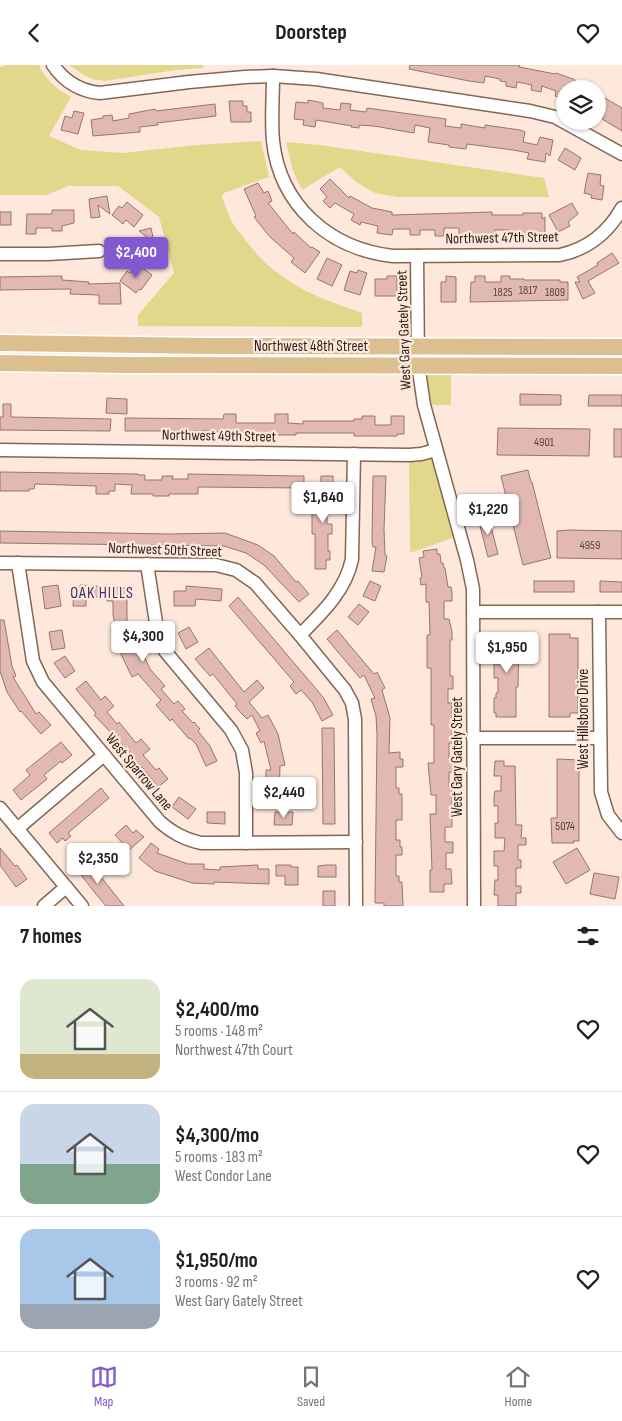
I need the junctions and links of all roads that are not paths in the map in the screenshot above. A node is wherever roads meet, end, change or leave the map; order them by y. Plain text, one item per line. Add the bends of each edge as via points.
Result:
1 (53, 65) edge
2 (272, 76) junction
3 (622, 154) edge
4 (622, 208) edge
5 (99, 251) dead end
6 (0, 254) edge
7 (418, 256) junction
8 (0, 343) edge
9 (418, 346) junction
10 (622, 347) edge
11 (0, 363) edge
12 (418, 364) junction
13 (622, 366) edge
14 (0, 450) edge
15 (436, 450) junction
16 (354, 454) junction
17 (0, 563) edge
18 (18, 563) junction
19 (147, 565) junction
20 (474, 612) junction
21 (599, 612) junction
22 (622, 613) edge
23 (300, 635) junction
24 (473, 738) junction
25 (600, 739) junction
26 (104, 755) junction
27 (0, 808) edge
28 (17, 829) junction
29 (622, 833) edge
30 (356, 842) junction
31 (246, 843) junction
32 (66, 887) junction
33 (44, 906) edge
34 (82, 906) edge
35 (356, 906) edge
36 (474, 906) edge

1 - 2 street via 64,78 82,89 104,93
2 - 3 street via 316,79 538,112 564,121
2 - 7 street, Northwest 47th Street via 272,133 276,157 287,188 305,213 330,236 358,249 393,256
4 - 7 street, Northwest 47th Street via 606,231 586,246 568,253 551,256
5 - 6 street
7 - 9 street, West Gary Gately Street
8 - 9 main road, Northwest 48th Street
9 - 10 main road, Northwest 48th Street
9 - 12 street, West Gary Gately Street
11 - 12 main road, Northwest 48th Street
12 - 13 main road, Northwest 48th Street
12 - 15 street, West Gary Gately Street via 424,405
14 - 16 street, Northwest 49th Street
15 - 16 street, Northwest 49th Street via 421,454
15 - 20 street, West Gary Gately Street via 470,573
16 - 23 street via 350,569 341,589
17 - 18 street, Northwest 50th Street
18 - 19 street, Northwest 50th Street
18 - 26 street, West Sparrow Lane via 37,672
19 - 23 street, Northwest 50th Street via 216,565 236,570 255,583
19 - 31 street via 157,629 165,651 231,730 242,750 246,773
20 - 21 street
20 - 24 street, West Gary Gately Street
21 - 22 street
21 - 25 street, West Hillsboro Drive
23 - 30 street, Northwest 50th Street via 345,690 354,709
24 - 25 street
24 - 36 street, West Gary Gately Street
25 - 29 street, West Hillsboro Drive via 601,792 613,823
26 - 28 street
26 - 31 street, West Sparrow Lane via 160,822 175,834 201,843
27 - 28 street
28 - 32 street
30 - 31 street, West Sparrow Lane
30 - 35 street, Northwest 50th Street
32 - 33 street
32 - 34 street

